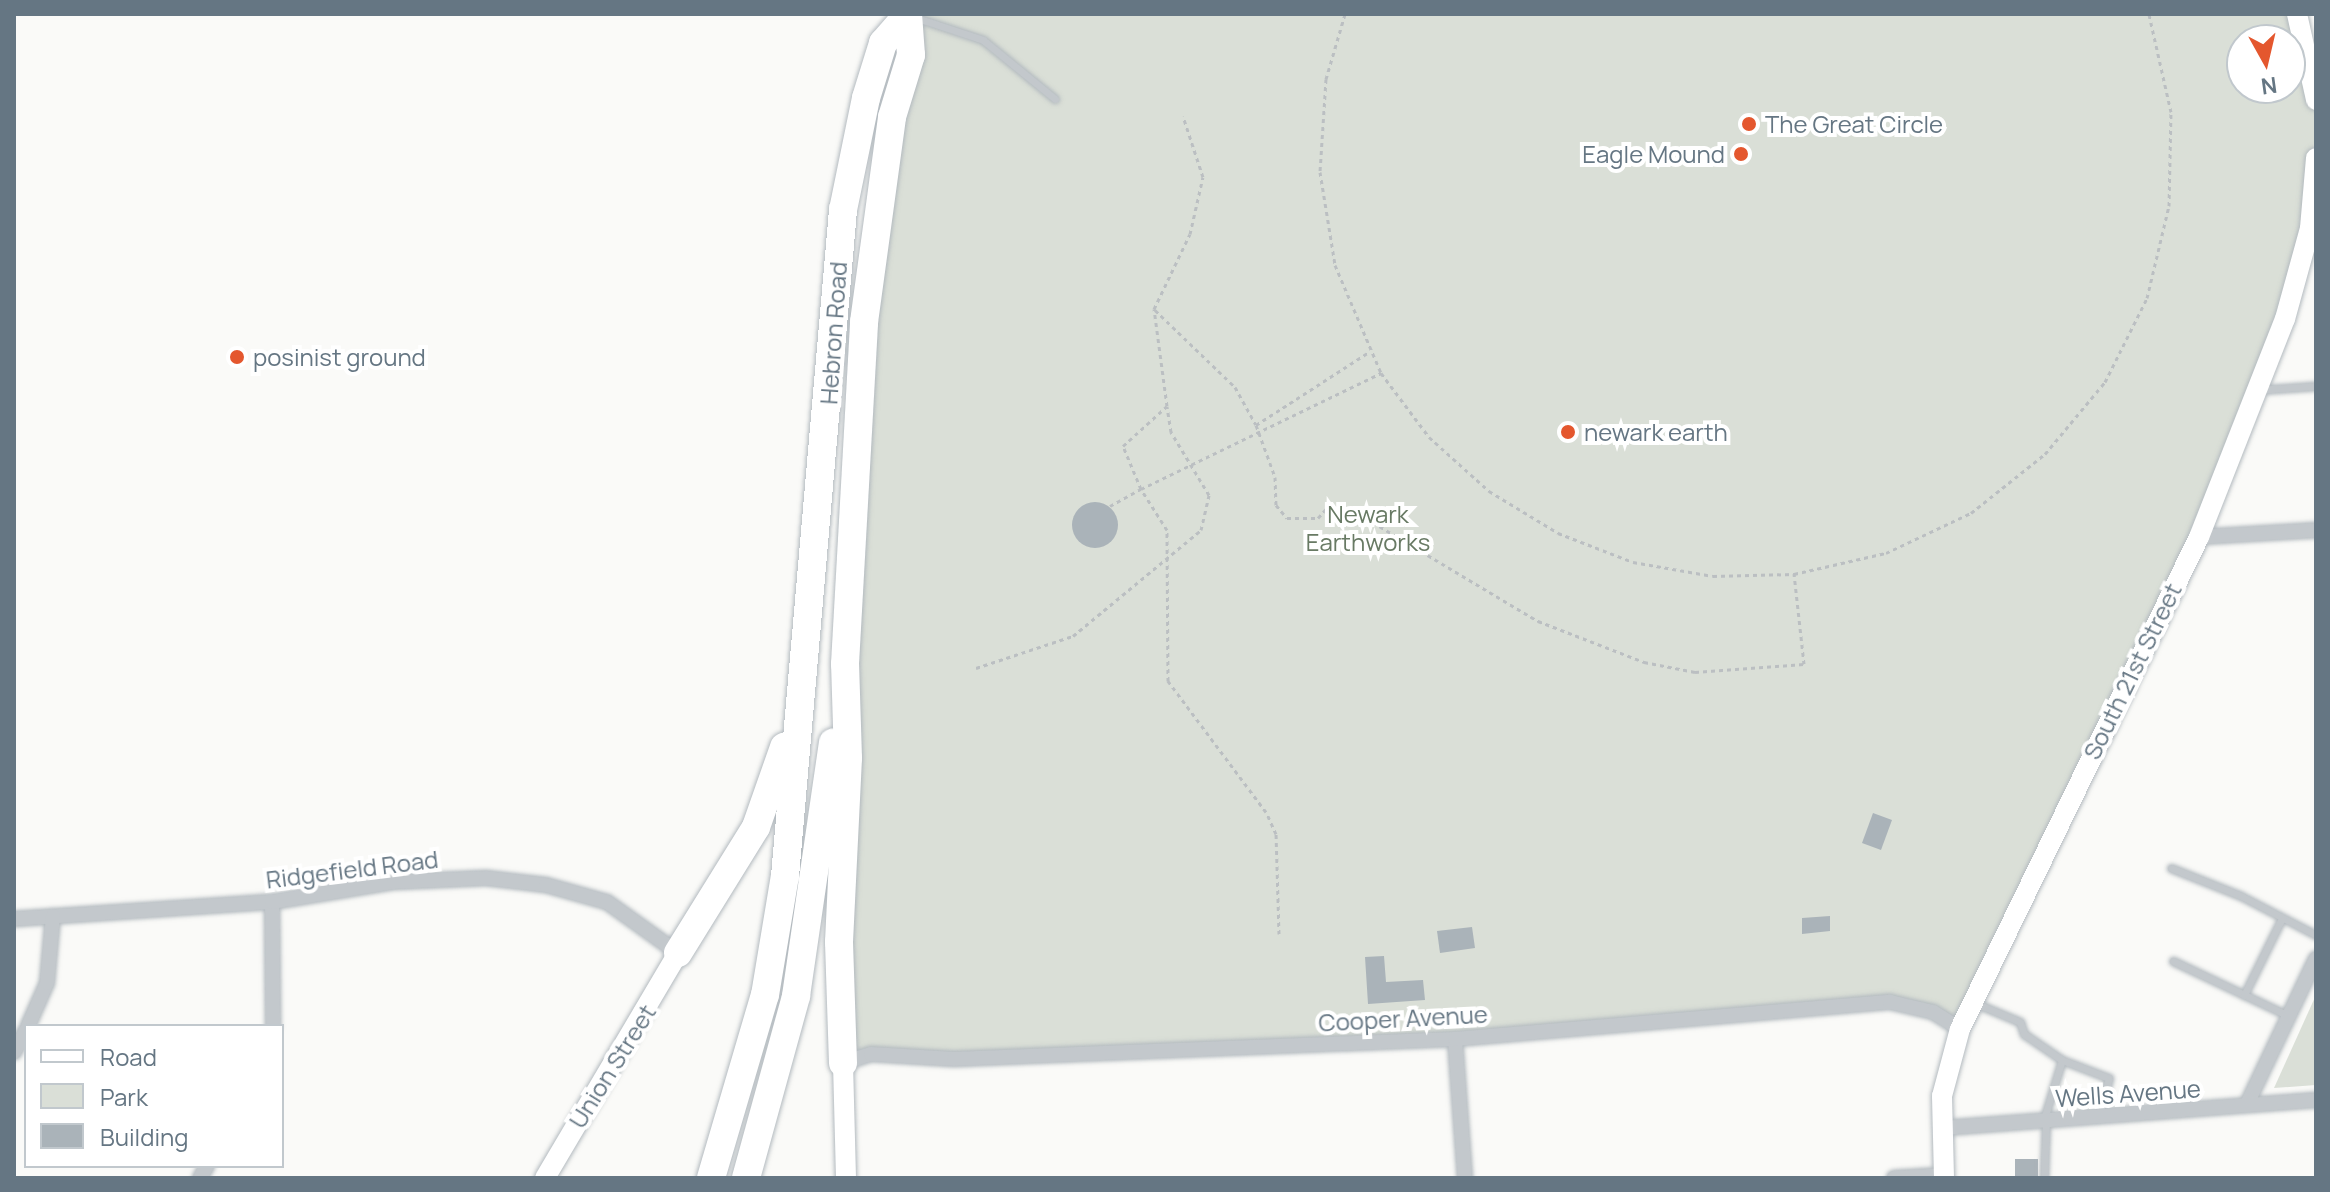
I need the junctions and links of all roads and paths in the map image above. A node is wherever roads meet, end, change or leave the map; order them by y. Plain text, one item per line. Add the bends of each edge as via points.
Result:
1 (908, 14) edge
2 (1345, 14) edge
3 (2149, 14) edge
4 (2297, 14) edge
5 (2315, 78) edge
6 (1055, 99) dead end
7 (2316, 100) edge
8 (1183, 116) dead end
9 (2316, 158) edge
10 (2313, 227) edge
11 (1154, 309) junction
12 (1369, 352) junction
13 (1381, 373) junction
14 (2316, 386) edge
15 (2258, 390) junction
16 (1167, 406) junction
17 (1256, 425) junction
18 (1258, 431) junction
19 (1192, 461) junction
20 (1141, 489) junction
21 (1110, 506) dead end
22 (2316, 530) edge
23 (2199, 537) junction
24 (1170, 557) junction
25 (1794, 574) junction
26 (845, 664) junction
27 (804, 665) junction
28 (976, 668) dead end
29 (2171, 868) dead end
30 (272, 902) junction
31 (53, 916) junction
32 (2282, 918) junction
33 (14, 919) edge
34 (1279, 934) dead end
35 (2316, 935) edge
36 (678, 953) junction
37 (2316, 959) edge
38 (2173, 961) dead end
39 (2244, 995) junction
40 (1973, 1002) junction
41 (2289, 1016) junction
42 (29, 1024) edge
43 (273, 1024) edge
44 (1960, 1029) junction
45 (24, 1034) edge
46 (1455, 1039) junction
47 (14, 1052) edge
48 (2062, 1060) junction
49 (843, 1063) junction
50 (2316, 1100) edge
51 (2247, 1104) junction
52 (2099, 1117) junction
53 (2045, 1121) junction
54 (1944, 1128) junction
55 (1944, 1176) edge
56 (545, 1178) edge
57 (711, 1178) edge
58 (746, 1178) edge
59 (846, 1178) edge
60 (1465, 1178) edge
61 (1894, 1178) edge
62 (2044, 1178) edge

1 - 6 lane via 983,40
1 - 26 highway, Hebron Road via 911,55 892,117 869,258
1 - 27 highway, Hebron Road via 883,43 843,210
2 - 12 path via 1326,79 1320,172 1335,265
3 - 25 path via 2171,112 2169,206 2147,298 2105,382 2045,454 1971,513 1886,553
4 - 5 main road
5 - 7 main road
8 - 11 path via 1203,177 1190,234
9 - 10 main road, South 21st Street
10 - 15 main road, South 21st Street
11 - 16 path
11 - 17 path via 1235,387
12 - 13 path
12 - 17 path
13 - 18 path
13 - 25 path via 1439,446 1489,491 1558,533 1633,562 1700,573
14 - 15 lane
15 - 23 main road, South 21st Street
16 - 19 path via 1171,432
16 - 20 path via 1123,446
17 - 18 path
18 - 19 path
18 - 25 path via 1275,477 1276,505 1287,518 1318,518 1326,509 1359,514 1538,621 1644,662 1695,672 1804,664
19 - 20 path
19 - 24 path via 1209,495 1201,530
20 - 21 path
20 - 24 path via 1167,530
22 - 23 street
23 - 40 main road, South 21st Street
24 - 28 path via 1073,636
24 - 34 path via 1168,681 1266,812 1276,834
26 - 49 highway via 848,758 839,942
26 - 58 highway via 796,996
27 - 36 highway via 777,777 756,827
27 - 57 highway via 775,945 748,1061
29 - 32 lane
30 - 31 street, Ridgefield Road
30 - 36 street, Ridgefield Road via 394,882 501,879 607,902
30 - 43 street
31 - 33 street, Ridgefield Road
31 - 42 street via 47,983
32 - 35 lane
32 - 39 lane
36 - 56 main road, Union Street
37 - 41 street
38 - 39 lane
39 - 41 lane
40 - 44 main road, South 21st Street
40 - 48 lane via 2020,1022 2024,1034
41 - 51 street
44 - 46 street, Cooper Avenue via 1933,1012 1890,1002
44 - 54 main road, South 21st Street via 1946,1069
45 - 47 street
46 - 49 street, Cooper Avenue via 954,1059 871,1054
46 - 60 street
48 - 52 lane via 2109,1078
48 - 53 lane
49 - 59 main road
50 - 51 street, Wells Avenue
51 - 52 street, Wells Avenue
52 - 53 street, Wells Avenue
53 - 54 street, Wells Avenue
53 - 62 lane
54 - 55 main road, South 21st Street
55 - 61 street

